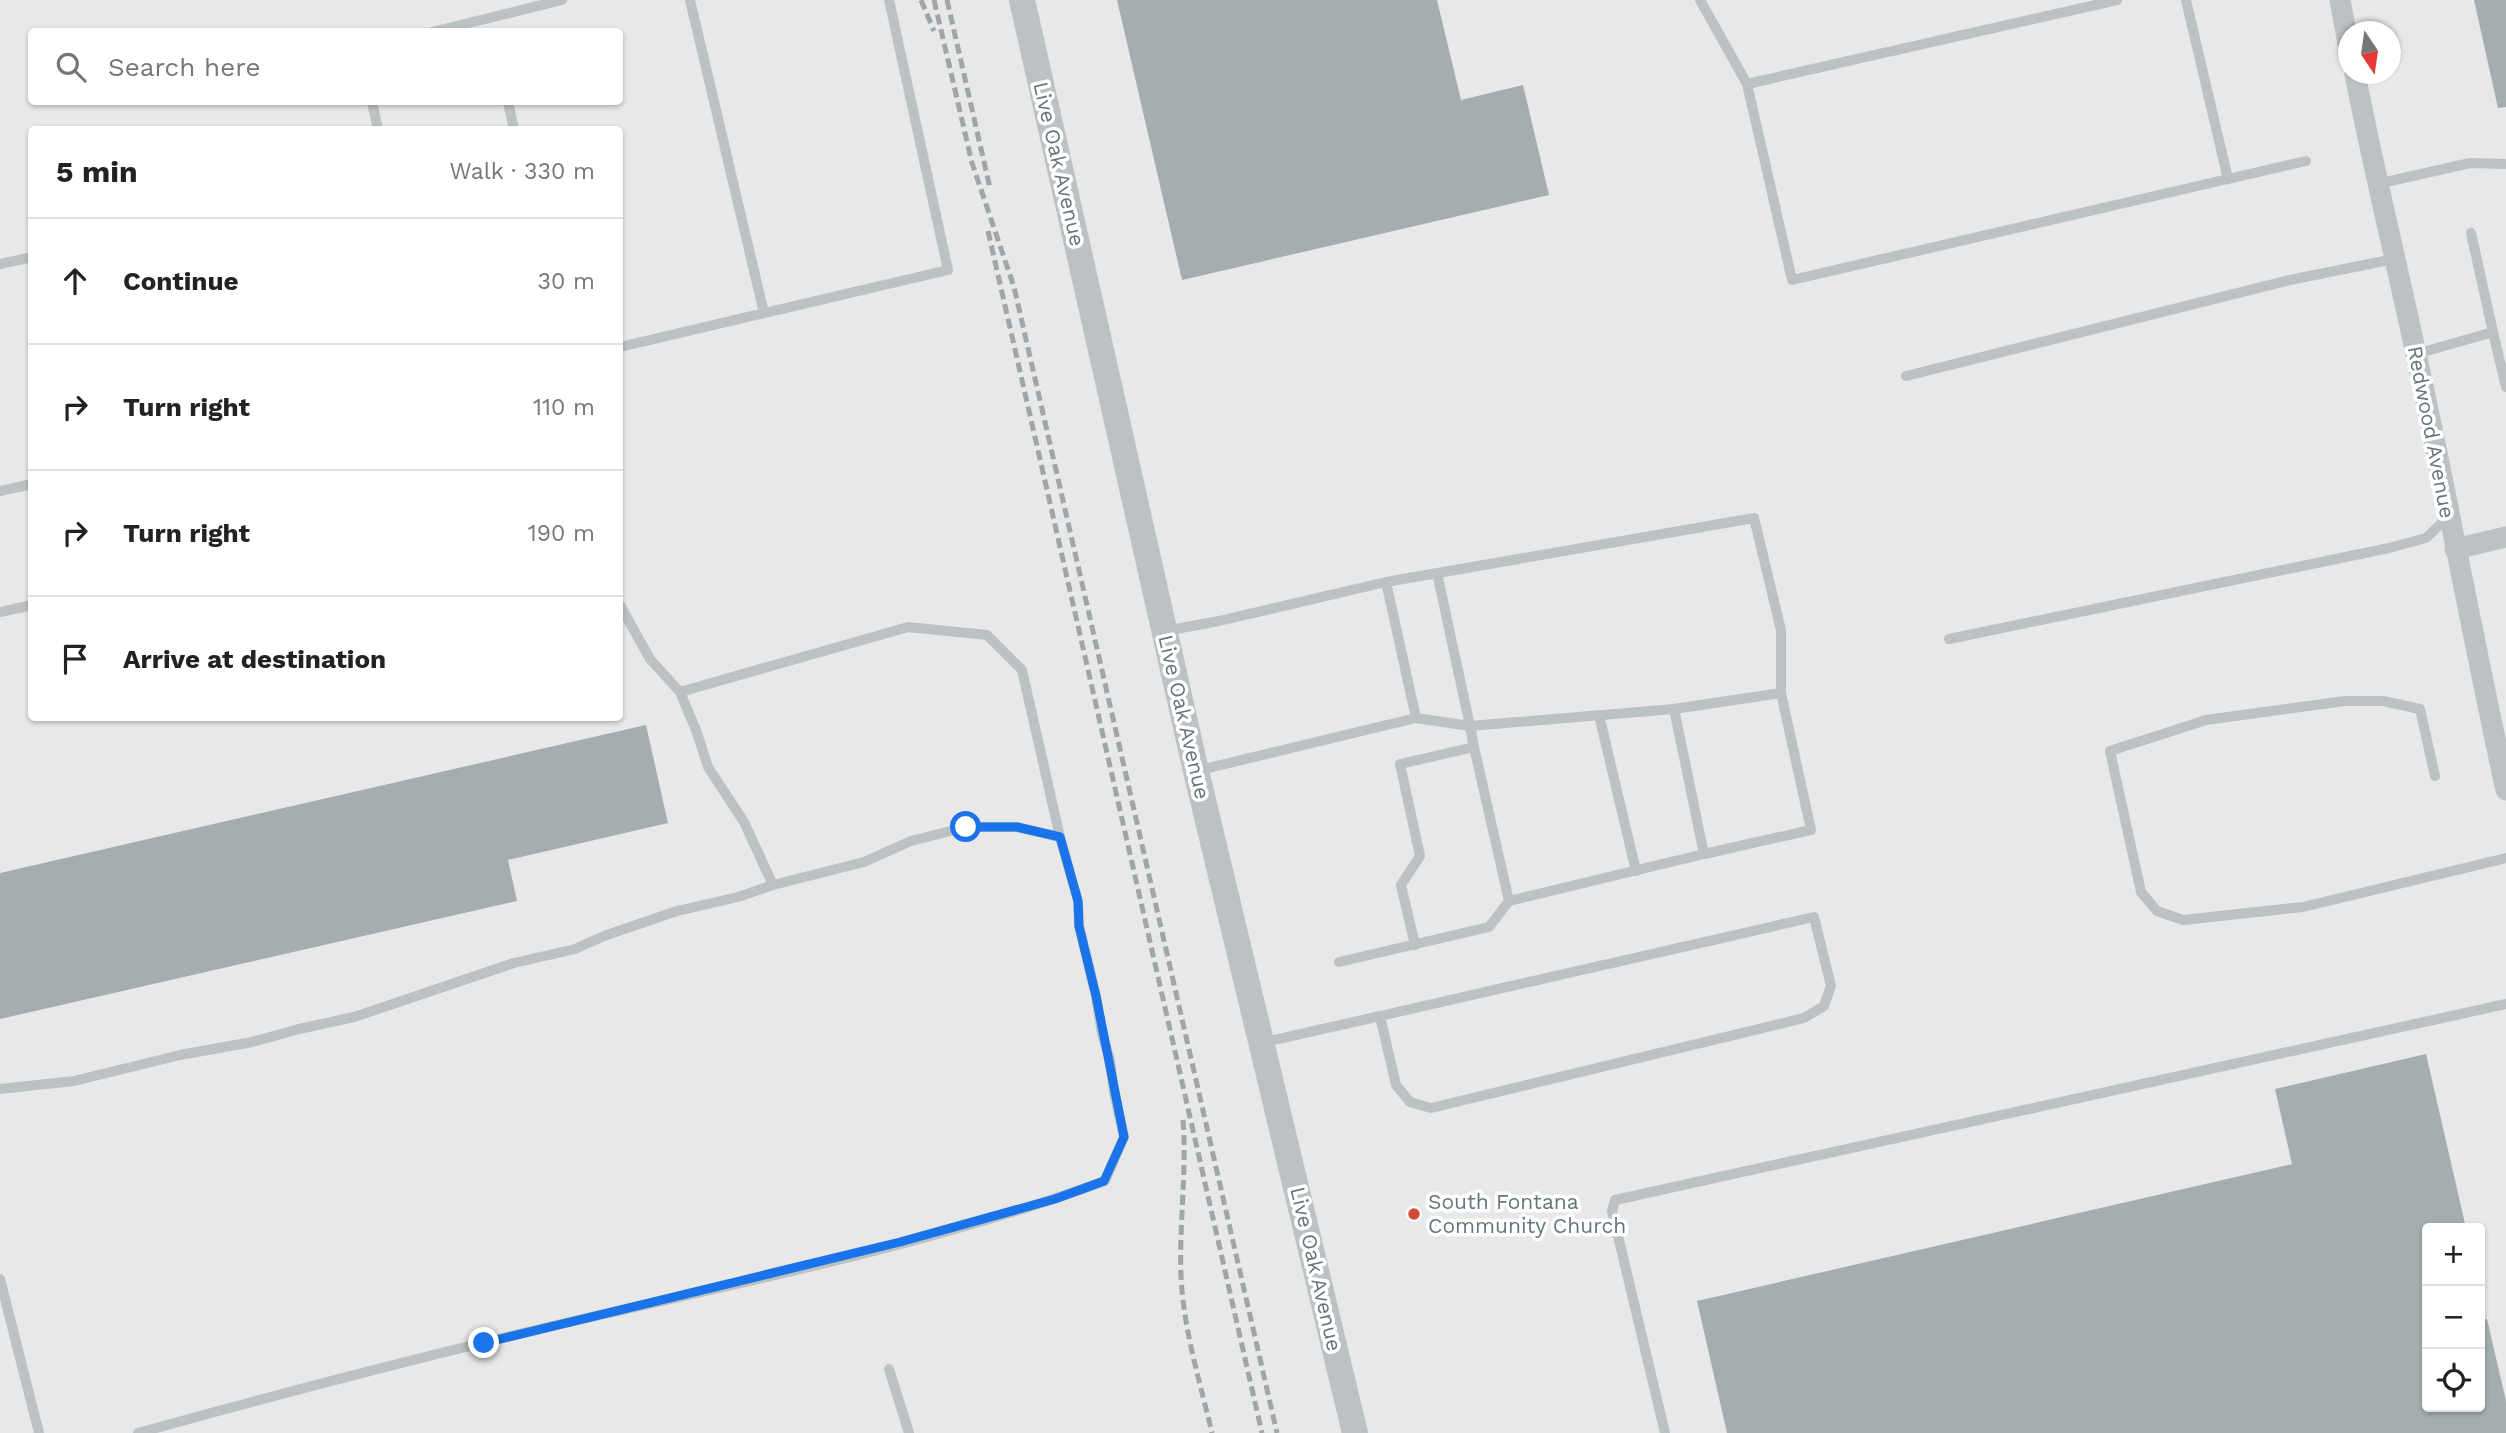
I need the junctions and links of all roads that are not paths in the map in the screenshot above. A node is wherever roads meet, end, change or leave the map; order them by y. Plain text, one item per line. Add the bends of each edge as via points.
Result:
1 (562, 0) edge
2 (690, 0) edge
3 (890, 0) edge
4 (1022, 0) edge
5 (1700, 0) edge
6 (2117, 0) edge
7 (2186, 0) edge
8 (2340, 0) edge
9 (488, 18) junction
10 (2344, 21) edge
11 (448, 28) edge
12 (490, 28) edge
13 (1747, 84) junction
14 (2357, 84) edge
15 (373, 105) edge
16 (509, 105) edge
17 (377, 126) edge
18 (513, 126) edge
19 (2306, 161) dead end
20 (2506, 164) edge
21 (2228, 179) junction
22 (2377, 184) junction
23 (2471, 233) dead end
24 (28, 258) edge
25 (2394, 259) junction
26 (0, 264) edge
27 (764, 313) junction
28 (2493, 332) junction
29 (623, 346) edge
30 (2416, 354) junction
31 (1906, 376) dead end
32 (2506, 387) edge
33 (28, 485) edge
34 (0, 491) edge
35 (2449, 516) junction
36 (2506, 537) edge
37 (2455, 549) junction
38 (1437, 573) junction
39 (1386, 582) junction
40 (28, 606) edge
41 (623, 610) edge
42 (0, 612) edge
43 (1165, 631) junction
44 (1950, 639) dead end
45 (680, 692) junction
46 (1781, 694) junction
47 (1674, 709) junction
48 (1599, 715) junction
49 (1416, 718) junction
50 (1470, 726) junction
51 (1474, 747) junction
52 (1196, 771) junction
53 (2435, 776) dead end
54 (2506, 790) edge
55 (1060, 837) junction
56 (1704, 854) junction
57 (2506, 858) edge
58 (1636, 871) junction
59 (773, 885) junction
60 (1509, 901) junction
61 (1415, 944) junction
62 (1339, 962) dead end
63 (2506, 1004) edge
64 (1380, 1016) junction
65 (1261, 1043) junction
66 (0, 1090) edge
67 (0, 1279) edge
68 (889, 1368) dead end
69 (39, 1433) edge
70 (138, 1433) edge
71 (909, 1433) edge
72 (1355, 1433) edge
73 (1665, 1433) edge

1 - 9 lane
2 - 27 lane
3 - 27 lane via 948,270
4 - 43 street, Live Oak Avenue
5 - 13 lane
6 - 13 lane
7 - 21 lane
8 - 10 street
9 - 11 lane
9 - 12 lane
13 - 21 lane via 1791,280
14 - 22 street, Redwood Avenue
15 - 17 lane
16 - 18 lane
19 - 21 lane
20 - 22 lane via 2470,163
22 - 25 street, Redwood Avenue
23 - 28 lane
24 - 26 lane
25 - 30 street, Redwood Avenue
25 - 31 lane
27 - 29 lane
28 - 30 lane
28 - 32 lane
30 - 35 street, Redwood Avenue
33 - 34 lane
35 - 37 street, Redwood Avenue
35 - 44 lane via 2426,538 2389,548
36 - 37 street
37 - 54 street, Redwood Avenue
38 - 39 lane
38 - 46 lane via 1754,518 1781,630
38 - 50 lane
39 - 43 lane
39 - 49 lane
40 - 42 lane
41 - 45 lane via 650,659
43 - 52 street, Live Oak Avenue
45 - 55 lane via 908,627 987,635 1022,670
45 - 59 lane via 708,767 744,822
46 - 47 lane
46 - 56 lane via 1811,830
47 - 48 lane
47 - 56 lane
48 - 50 lane
48 - 58 lane
49 - 50 lane
49 - 52 lane
50 - 51 lane
51 - 60 lane
51 - 61 lane via 1400,764 1420,856 1401,885
52 - 65 street, Live Oak Avenue
53 - 57 lane via 2420,709 2383,701 2345,701 2206,720 2110,751 2141,892 2157,911 2183,920 2303,907
55 - 59 lane via 1017,827 966,827 911,841 864,862
55 - 70 lane via 1078,901 1079,926 1124,1137 1104,1181 900,1242 343,1377
56 - 58 lane
58 - 60 lane
59 - 66 lane via 677,911 575,949 514,963 354,1017 74,1081
60 - 61 lane via 1489,927
61 - 62 lane
63 - 73 lane via 1615,1200 1612,1211
64 - 64 lane via 1396,1086 1409,1102 1430,1108 1804,1018 1824,1006 1830,986 1814,917
64 - 65 lane
65 - 72 street, Live Oak Avenue
67 - 69 lane
68 - 71 lane

